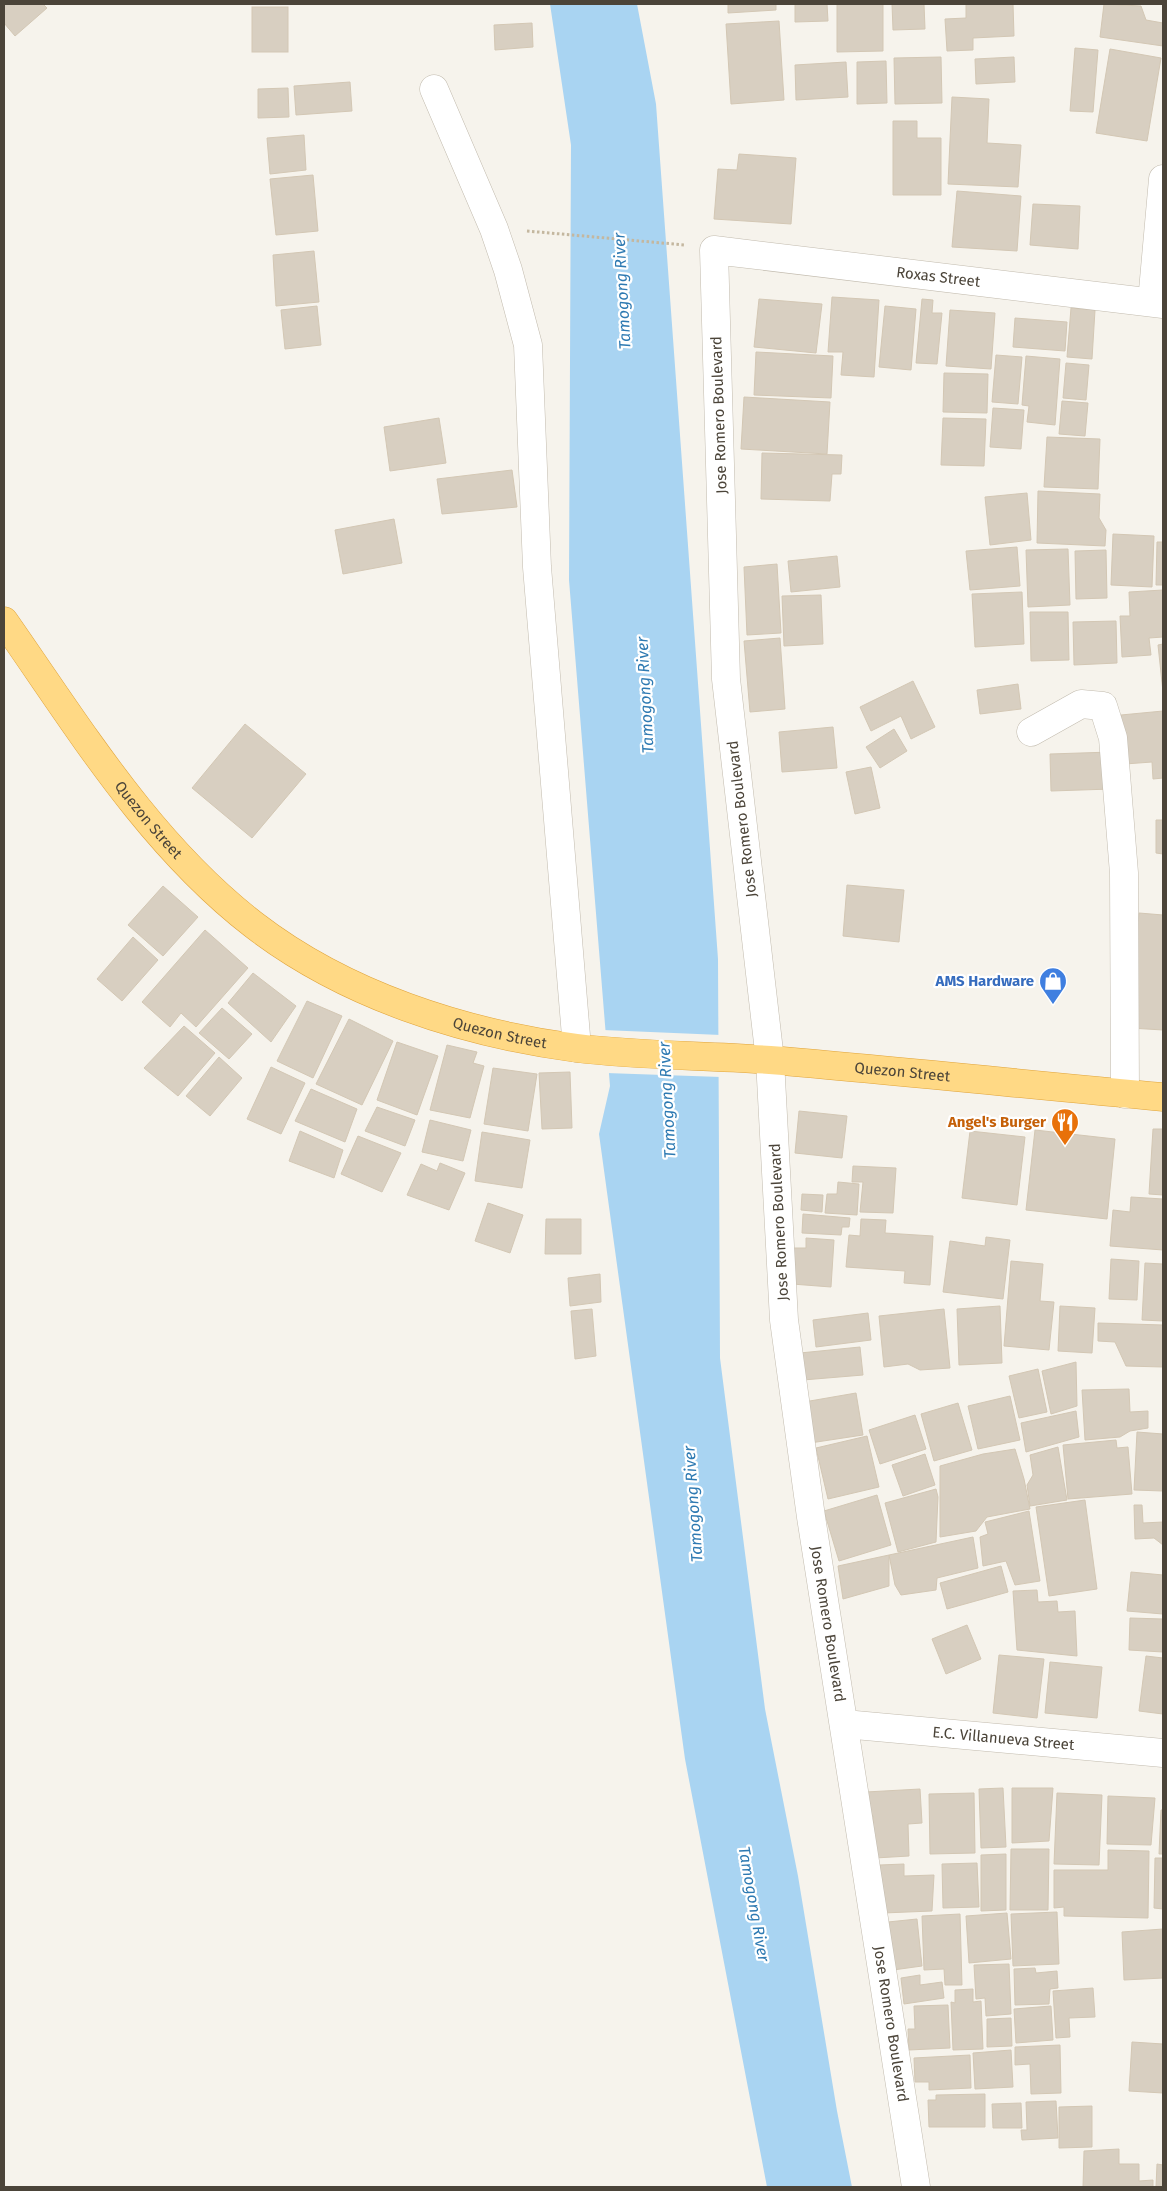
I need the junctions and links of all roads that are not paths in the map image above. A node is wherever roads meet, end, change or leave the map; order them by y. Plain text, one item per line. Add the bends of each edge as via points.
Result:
1 (434, 89) dead end
2 (1163, 179) edge
3 (703, 248) joint
4 (1158, 303) edge
5 (4, 621) edge
6 (1031, 732) dead end
7 (590, 1049) junction
8 (761, 1060) junction
9 (1125, 1094) junction
10 (1163, 1097) edge
11 (844, 1724) junction
12 (1163, 1752) edge
13 (916, 2187) edge

1 - 7 street via 494,229 528,345 537,568
2 - 4 street
3 - 4 street, Roxas Street
3 - 8 street, Jose Romero Boulevard via 726,679
5 - 7 highway, Quezon Street via 134,806 190,870 254,925 312,963 383,998 456,1024 511,1038
6 - 9 street via 1081,704 1088,704 1103,706 1114,738 1124,873
7 - 8 highway, Quezon Street
8 - 9 highway, Quezon Street
8 - 11 street, Jose Romero Boulevard via 784,1320
9 - 10 highway, Quezon Street
11 - 12 street, E.C. Villanueva Street
11 - 13 street, Jose Romero Boulevard

